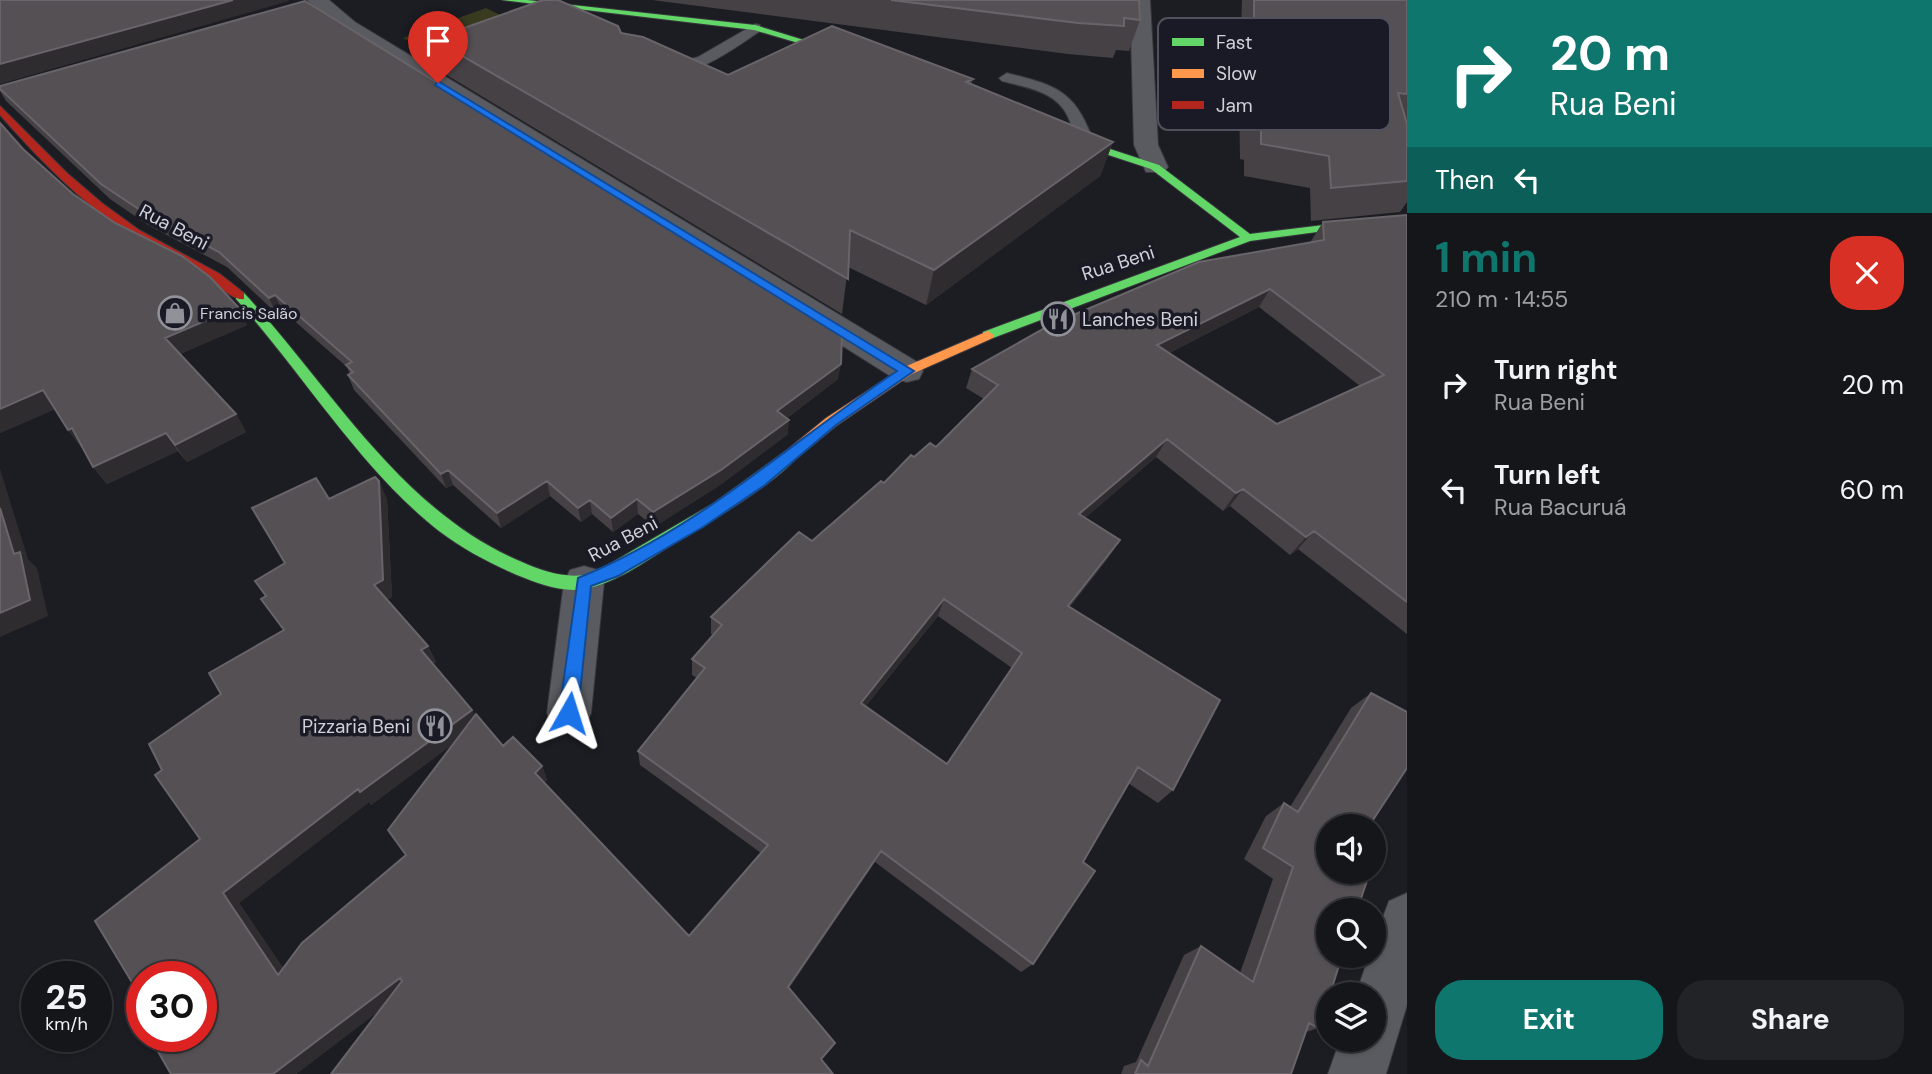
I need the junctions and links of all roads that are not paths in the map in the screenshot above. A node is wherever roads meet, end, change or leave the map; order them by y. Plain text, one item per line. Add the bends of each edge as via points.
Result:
1 (321, 0) edge
2 (506, 0) edge
3 (1140, 0) edge
4 (293, 9) edge
5 (755, 28) junction
6 (865, 60) edge
7 (652, 65) edge
8 (1007, 78) dead end
9 (0, 109) edge
10 (1039, 129) edge
11 (1087, 145) junction
12 (1155, 167) junction
13 (1407, 222) edge
14 (1248, 238) junction
15 (907, 371) junction
16 (584, 582) junction
17 (569, 713) dead end
18 (1407, 919) edge
19 (1386, 985) edge
20 (1364, 1052) edge
21 (1357, 1074) edge

1 - 4 street
1 - 15 street via 348,26 438,83
2 - 5 street
3 - 12 street via 1146,145
5 - 6 street
5 - 7 lane via 710,59 688,67
8 - 11 lane via 1066,98
9 - 16 street, Rua Beni via 45,159 95,204 137,233 203,266 230,287 262,318 376,462 425,508 509,567 550,580
10 - 11 street
11 - 12 street
12 - 14 street
13 - 14 street, Rua Beni
14 - 15 street, Rua Beni via 1012,324
15 - 16 street, Rua Beni via 698,523
16 - 17 street
18 - 19 street
20 - 21 street

